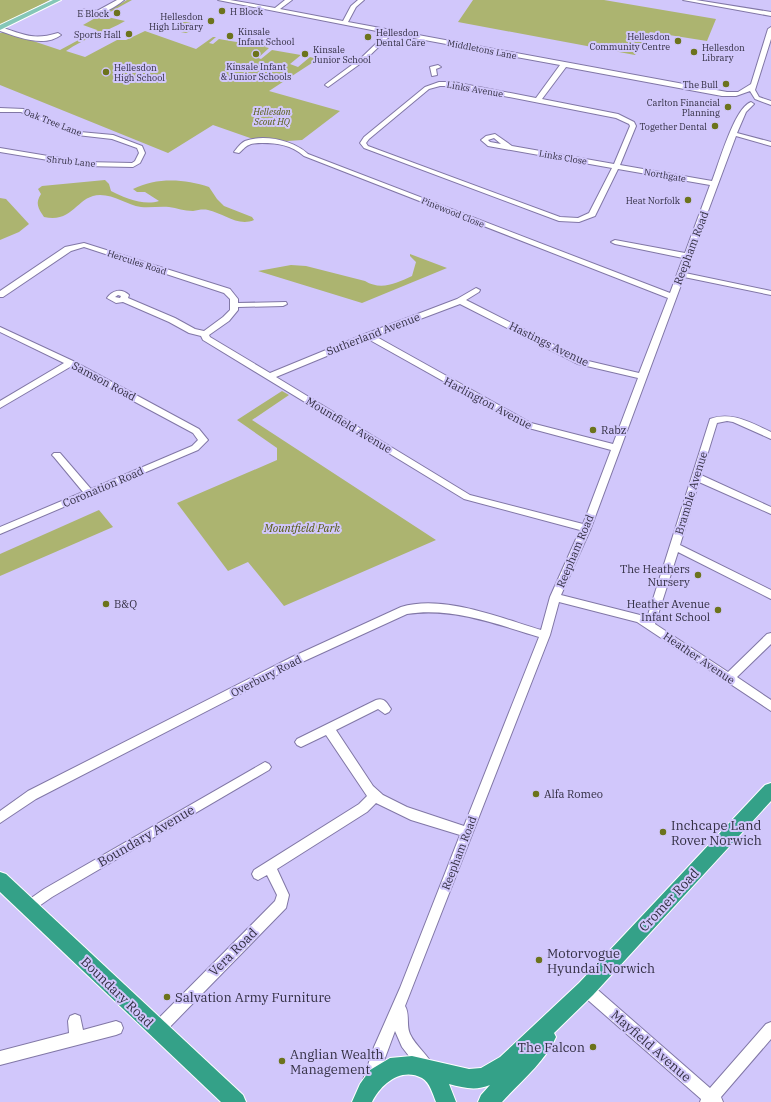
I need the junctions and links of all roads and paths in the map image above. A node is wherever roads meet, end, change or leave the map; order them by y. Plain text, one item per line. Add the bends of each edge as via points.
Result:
1 (58, 0) edge
2 (121, 0) edge
3 (222, 0) edge
4 (289, 0) edge
5 (361, 0) edge
6 (686, 0) edge
7 (276, 10) junction
8 (81, 11) dead end
9 (771, 14) edge
10 (345, 23) junction
11 (0, 29) edge
12 (771, 29) edge
13 (391, 32) junction
14 (58, 35) dead end
15 (564, 65) junction
16 (433, 67) dead end
17 (435, 77) junction
18 (328, 85) dead end
19 (752, 86) junction
20 (754, 100) junction
21 (537, 101) junction
22 (740, 101) junction
23 (771, 104) edge
24 (0, 110) edge
25 (734, 134) junction
26 (771, 144) edge
27 (510, 148) dead end
28 (0, 150) edge
29 (237, 152) dead end
30 (141, 158) joint
31 (616, 167) junction
32 (715, 184) junction
33 (615, 242) dead end
34 (688, 256) junction
35 (681, 274) junction
36 (476, 290) dead end
37 (771, 293) edge
38 (0, 295) edge
39 (672, 297) junction
40 (124, 299) dead end
41 (460, 302) junction
42 (283, 304) dead end
43 (235, 305) junction
44 (0, 329) edge
45 (205, 334) junction
46 (368, 336) junction
47 (70, 363) junction
48 (269, 377) junction
49 (642, 377) junction
50 (0, 405) edge
51 (771, 436) edge
52 (204, 440) joint
53 (616, 448) junction
54 (57, 455) dead end
55 (696, 477) junction
56 (89, 493) junction
57 (771, 511) edge
58 (586, 528) junction
59 (0, 530) edge
60 (674, 546) junction
61 (771, 595) edge
62 (555, 597) junction
63 (649, 625) junction
64 (545, 635) junction
65 (771, 637) edge
66 (729, 678) junction
67 (380, 703) dead end
68 (771, 706) edge
69 (328, 728) junction
70 (301, 742) dead end
71 (265, 767) dead end
72 (771, 790) edge
73 (375, 796) junction
74 (1, 815) edge
75 (466, 832) junction
76 (270, 867) junction
77 (258, 874) dead end
78 (0, 880) edge
79 (29, 907) junction
80 (406, 989) junction
81 (586, 989) junction
82 (567, 1009) junction
83 (75, 1021) dead end
84 (116, 1028) dead end
85 (771, 1029) edge
86 (157, 1030) junction
87 (78, 1039) junction
88 (0, 1058) edge
89 (428, 1069) junction
90 (364, 1097) edge
91 (711, 1100) edge
92 (236, 1102) edge
93 (446, 1102) edge
94 (488, 1102) edge

1 - 11 main road
2 - 8 street via 98,13
3 - 7 street, Middletons Lane
4 - 7 street
5 - 10 street via 354,6
6 - 9 street
7 - 10 street, Middletons Lane
10 - 13 street, Middletons Lane
11 - 14 street via 45,42
12 - 19 street
13 - 15 street, Middletons Lane
13 - 18 street via 362,60
15 - 21 street
15 - 22 street, Middletons Lane via 717,93
16 - 17 street
17 - 21 street, Links Avenue via 453,84
17 - 31 street, Links Avenue via 427,88 366,138 364,145 550,217 565,220 579,220 592,214
19 - 20 street
19 - 22 street
20 - 22 street, Reepham Road
20 - 22 street
20 - 23 street
21 - 31 street, Links Avenue via 618,116 632,123
22 - 25 street, Reepham Road
24 - 30 street, Oak Tree Lane via 22,110 79,134 128,141 140,147
25 - 26 street
25 - 32 street, Reepham Road
27 - 31 street, Links Close
28 - 30 street, Shrub Lane via 84,164 133,164
29 - 39 street, Pinewood Close via 246,143 290,143 306,155 320,161
31 - 32 street, Northgate
32 - 34 street, Reepham Road
33 - 34 street
34 - 35 street, Reepham Road
35 - 37 street
35 - 39 street, Reepham Road
36 - 41 street, Sutherland Avenue
38 - 43 street, Hercules Road via 68,249 84,245 219,287 232,295
39 - 49 street, Reepham Road
40 - 45 street, Mountfield Avenue via 172,320 192,332
41 - 46 street, Sutherland Avenue
41 - 49 street, Hastings Avenue via 581,362
42 - 43 street
43 - 45 street via 231,314
44 - 47 street, Samson Road
45 - 48 street, Mountfield Avenue via 206,338
46 - 48 street, Sutherland Avenue
46 - 53 street, Harlington Avenue via 528,425
47 - 50 street
47 - 52 street, Samson Road via 196,431
48 - 58 street, Mountfield Avenue via 467,497
49 - 53 street, Reepham Road
51 - 55 street, Bramble Avenue via 731,418 718,418 713,421
52 - 56 street, Coronation Road via 195,448
53 - 58 street, Reepham Road
54 - 56 street
55 - 57 street
55 - 60 street, Bramble Avenue
56 - 59 street, Coronation Road
58 - 62 street, Reepham Road
60 - 61 street
60 - 63 street, Bramble Avenue
62 - 63 street, Heather Avenue via 640,619
62 - 64 street, Reepham Road
63 - 66 street, Heather Avenue
64 - 74 street, Overbury Road via 470,614 418,607 405,610 296,660 32,796
64 - 75 street, Reepham Road
65 - 66 street
66 - 68 street, Heather Avenue
67 - 69 street
69 - 70 street
69 - 73 street
71 - 79 street, Boundary Avenue via 48,893
72 - 81 highway, Cromer Road
73 - 75 street via 409,813
73 - 76 street via 363,808
75 - 80 street, Reepham Road
76 - 77 street
76 - 86 street, Vera Road via 283,895 281,904
78 - 79 highway, Boundary Road
79 - 86 highway, Boundary Road
80 - 89 street, Reepham Road via 399,1022 400,1029
80 - 90 street, Reepham Road
81 - 82 highway, Cromer Road
81 - 91 street, Mayfield Avenue
82 - 89 highway, Cromer Road via 507,1064 491,1075 483,1078 459,1078
82 - 94 highway, Cromer Road via 534,1053
83 - 87 street
84 - 87 street
85 - 91 street
86 - 92 highway, Boundary Road
87 - 88 street
89 - 90 highway, Reepham Road via 412,1066 390,1068 376,1077
89 - 93 highway, Reepham Road via 438,1082

